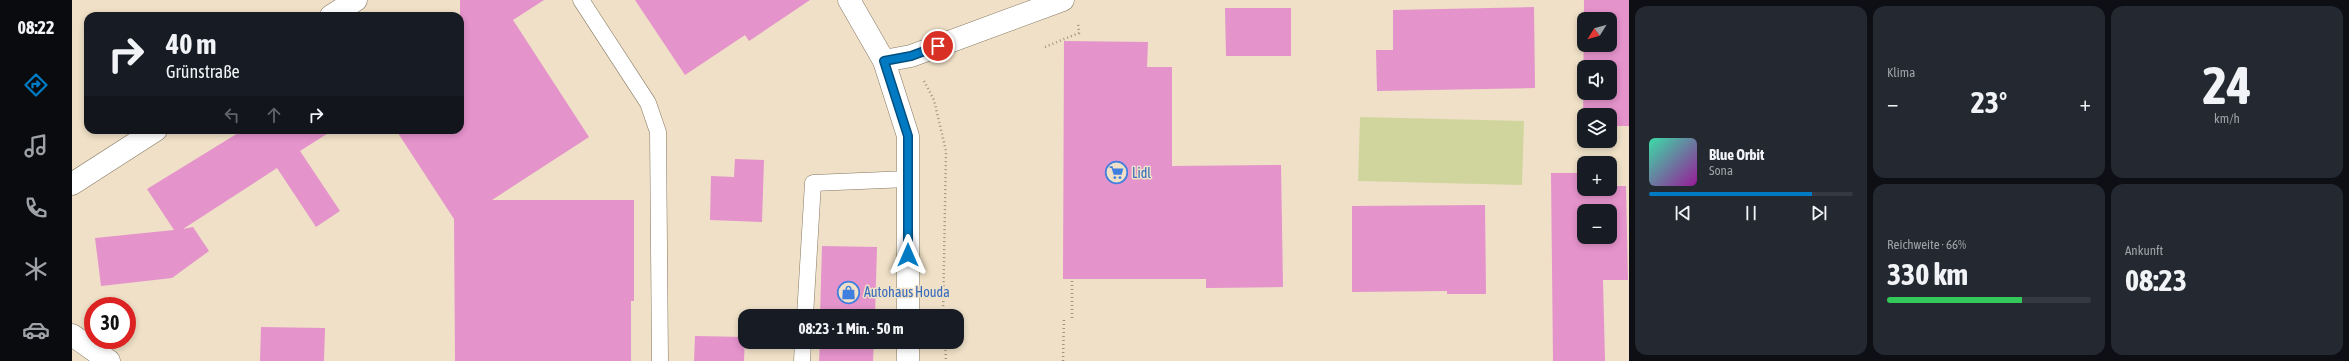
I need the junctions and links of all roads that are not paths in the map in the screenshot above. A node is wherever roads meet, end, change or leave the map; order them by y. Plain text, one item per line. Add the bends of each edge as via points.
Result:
1 (356, 0) edge
2 (581, 0) edge
3 (849, 0) edge
4 (1063, 0) edge
5 (337, 12) edge
6 (884, 61) junction
7 (150, 134) edge
8 (908, 179) junction
9 (72, 184) edge
10 (805, 309) edge
11 (908, 309) edge
12 (72, 334) edge
13 (803, 349) edge
14 (908, 349) edge
15 (110, 361) edge
16 (660, 361) edge
17 (802, 361) edge
18 (908, 361) edge

1 - 5 street
2 - 16 lane via 648,103 658,132
3 - 6 street
4 - 6 street via 911,56
6 - 8 street via 908,136
7 - 9 street
8 - 10 lane via 814,183
8 - 11 street
12 - 15 street
13 - 17 lane
14 - 18 street

